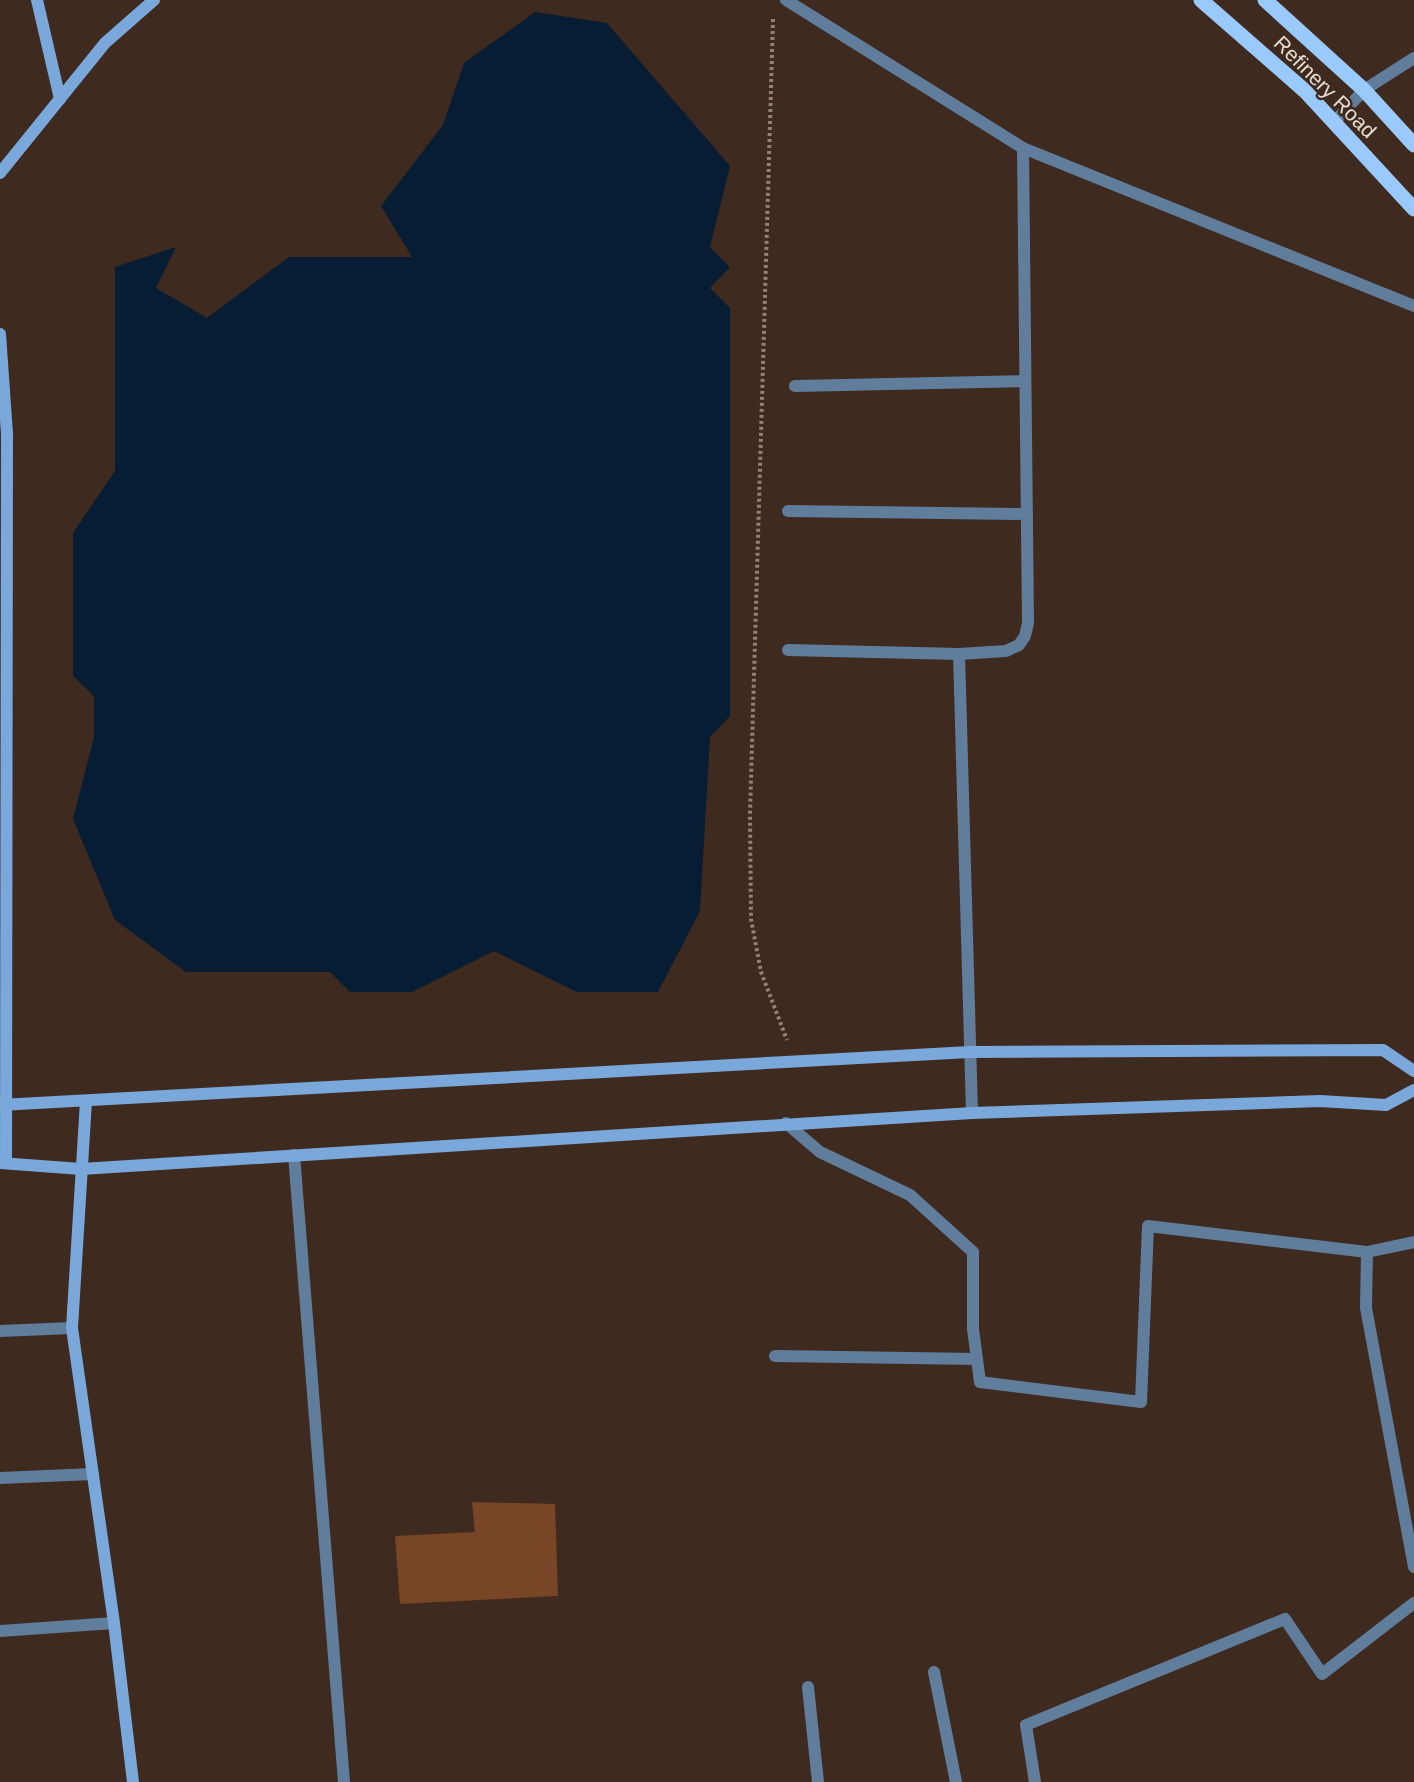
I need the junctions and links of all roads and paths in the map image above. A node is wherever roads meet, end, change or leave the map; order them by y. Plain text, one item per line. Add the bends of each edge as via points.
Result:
1 (37, 0) edge
2 (154, 0) edge
3 (786, 0) edge
4 (1201, 0) edge
5 (1265, 0) edge
6 (774, 12) dead end
7 (1414, 58) edge
8 (1364, 90) junction
9 (60, 99) junction
10 (1334, 122) junction
11 (1414, 145) edge
12 (1023, 148) junction
13 (0, 173) edge
14 (1414, 209) edge
15 (1414, 306) edge
16 (0, 334) edge
17 (1025, 381) junction
18 (795, 386) dead end
19 (789, 511) dead end
20 (1027, 514) junction
21 (788, 650) dead end
22 (959, 654) junction
23 (970, 1052) junction
24 (795, 1061) junction
25 (1414, 1071) edge
26 (1414, 1090) edge
27 (86, 1101) junction
28 (3, 1105) edge
29 (972, 1113) junction
30 (786, 1123) junction
31 (294, 1155) junction
32 (3, 1163) edge
33 (81, 1169) junction
34 (1414, 1242) edge
35 (1367, 1252) junction
36 (72, 1328) junction
37 (0, 1331) edge
38 (775, 1356) dead end
39 (977, 1359) junction
40 (93, 1474) junction
41 (0, 1478) edge
42 (1414, 1568) edge
43 (1414, 1603) edge
44 (114, 1623) junction
45 (0, 1631) edge
46 (934, 1672) dead end
47 (808, 1687) dead end
48 (133, 1782) edge
49 (344, 1782) edge
50 (818, 1782) edge
51 (956, 1782) edge
52 (1035, 1782) edge

1 - 9 street
2 - 9 street via 105,43
3 - 12 street
4 - 10 main road, Refinery Road via 1305,91
5 - 8 main road, Refinery Road
6 - 24 path via 750,814 751,919 761,972
7 - 8 street
8 - 10 street
8 - 11 main road, Refinery Road
9 - 13 street
10 - 14 main road, Refinery Road
12 - 15 street
12 - 17 street
16 - 28 street via 7,434
17 - 18 street
17 - 20 street
19 - 20 street
20 - 22 street via 1025,636 1020,645 1006,651
21 - 22 street
22 - 23 street
23 - 24 street
23 - 25 street via 1383,1050
23 - 29 street
24 - 27 street
26 - 29 street via 1386,1105 1320,1101
27 - 28 street
27 - 33 street
28 - 32 street
29 - 30 street
30 - 31 street
30 - 39 street via 820,1152 910,1195 973,1252
31 - 33 street
31 - 49 street
32 - 33 street
33 - 36 street
34 - 35 street
35 - 39 street via 1148,1226 1141,1402 980,1383
35 - 42 street via 1366,1308
36 - 37 street
36 - 40 street
38 - 39 street
40 - 41 street
40 - 44 street
43 - 52 street via 1322,1674 1285,1619 1026,1725
44 - 45 street
44 - 48 street
46 - 51 street
47 - 50 street

